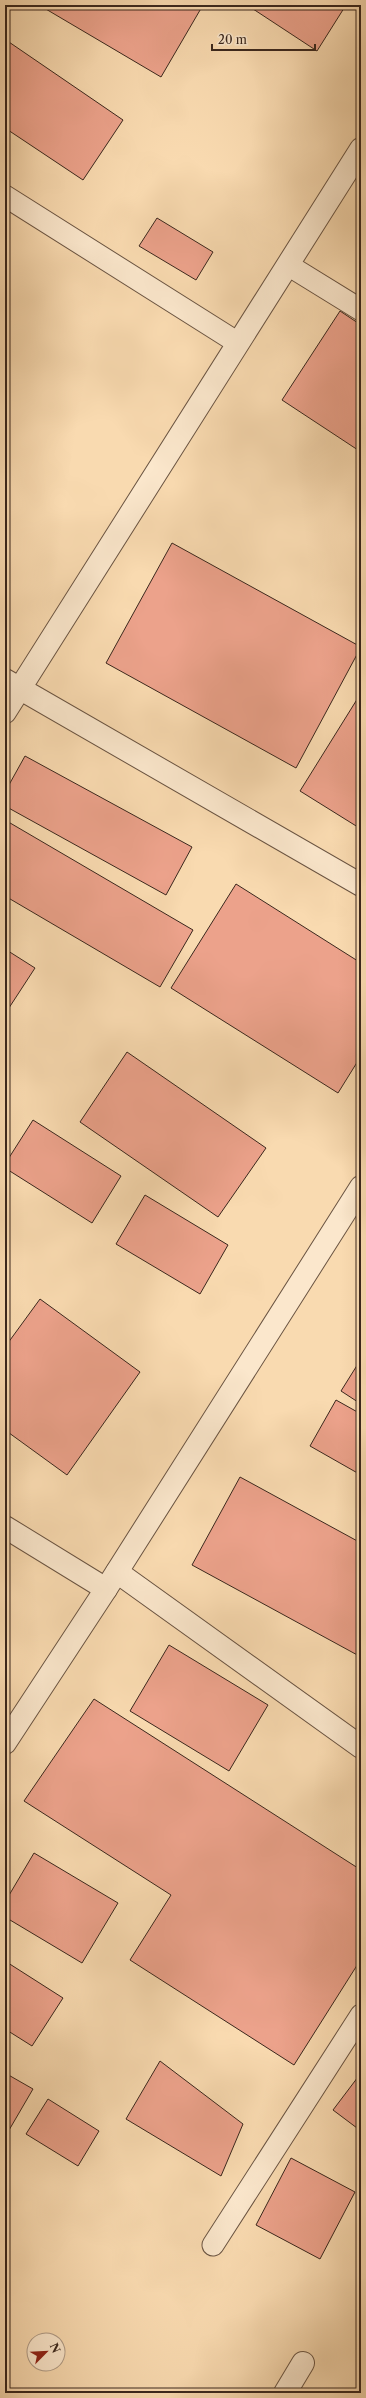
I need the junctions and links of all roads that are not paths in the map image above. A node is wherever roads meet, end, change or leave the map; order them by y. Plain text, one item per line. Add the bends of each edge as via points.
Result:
1 (361, 149) edge
2 (5, 196) edge
3 (288, 265) junction
4 (361, 310) edge
5 (238, 343) junction
6 (12, 685) edge
7 (5, 712) edge
8 (361, 885) edge
9 (361, 1187) edge
10 (5, 1527) edge
11 (111, 1581) junction
12 (5, 1743) edge
13 (361, 1747) edge
14 (361, 2015) edge
15 (213, 2245) dead end
16 (303, 2363) dead end
17 (285, 2393) edge

1 - 3 street
2 - 5 lane
3 - 4 lane
3 - 5 street
5 - 6 street
6 - 7 street
6 - 8 street
9 - 11 street
10 - 11 street
11 - 12 street
11 - 13 street
14 - 15 lane
16 - 17 street

